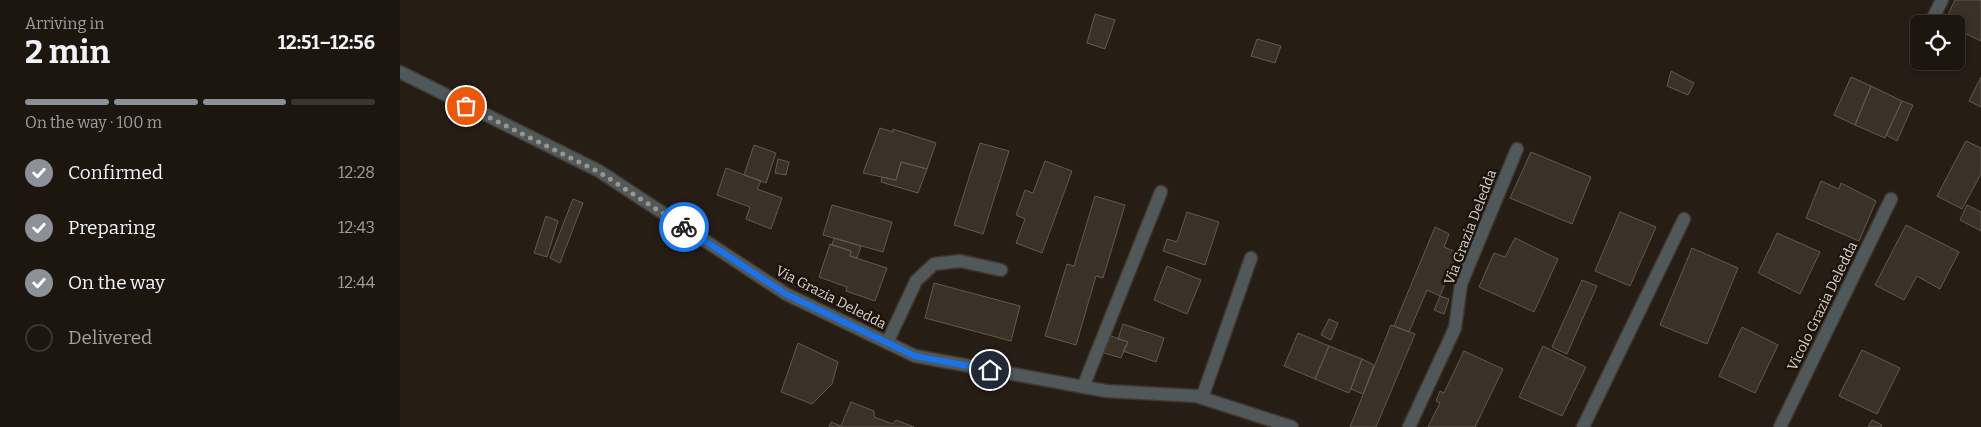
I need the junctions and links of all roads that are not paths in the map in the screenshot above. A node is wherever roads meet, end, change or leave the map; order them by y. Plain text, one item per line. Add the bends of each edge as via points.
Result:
1 (1942, 0) edge
2 (1934, 15) edge
3 (400, 72) edge
4 (1517, 149) dead end
5 (1161, 192) dead end
6 (1891, 199) dead end
7 (1684, 219) dead end
8 (1251, 258) dead end
9 (1001, 270) dead end
10 (887, 343) junction
11 (1083, 387) junction
12 (1202, 398) junction
13 (1292, 427) edge
14 (1409, 427) edge
15 (1583, 427) edge
16 (1780, 427) edge

1 - 2 street
3 - 10 street, Via Grazia Deledda via 599,172 786,294
4 - 14 street, Via Grazia Deledda via 1461,284 1455,328
5 - 11 street
6 - 16 street, Vicolo Grazia Deledda
7 - 15 street
8 - 12 street
9 - 10 street via 960,261 934,264 916,281
10 - 11 street, Via Grazia Deledda via 915,356
11 - 12 street, Via Grazia Deledda
12 - 13 street, Via Grazia Deledda

